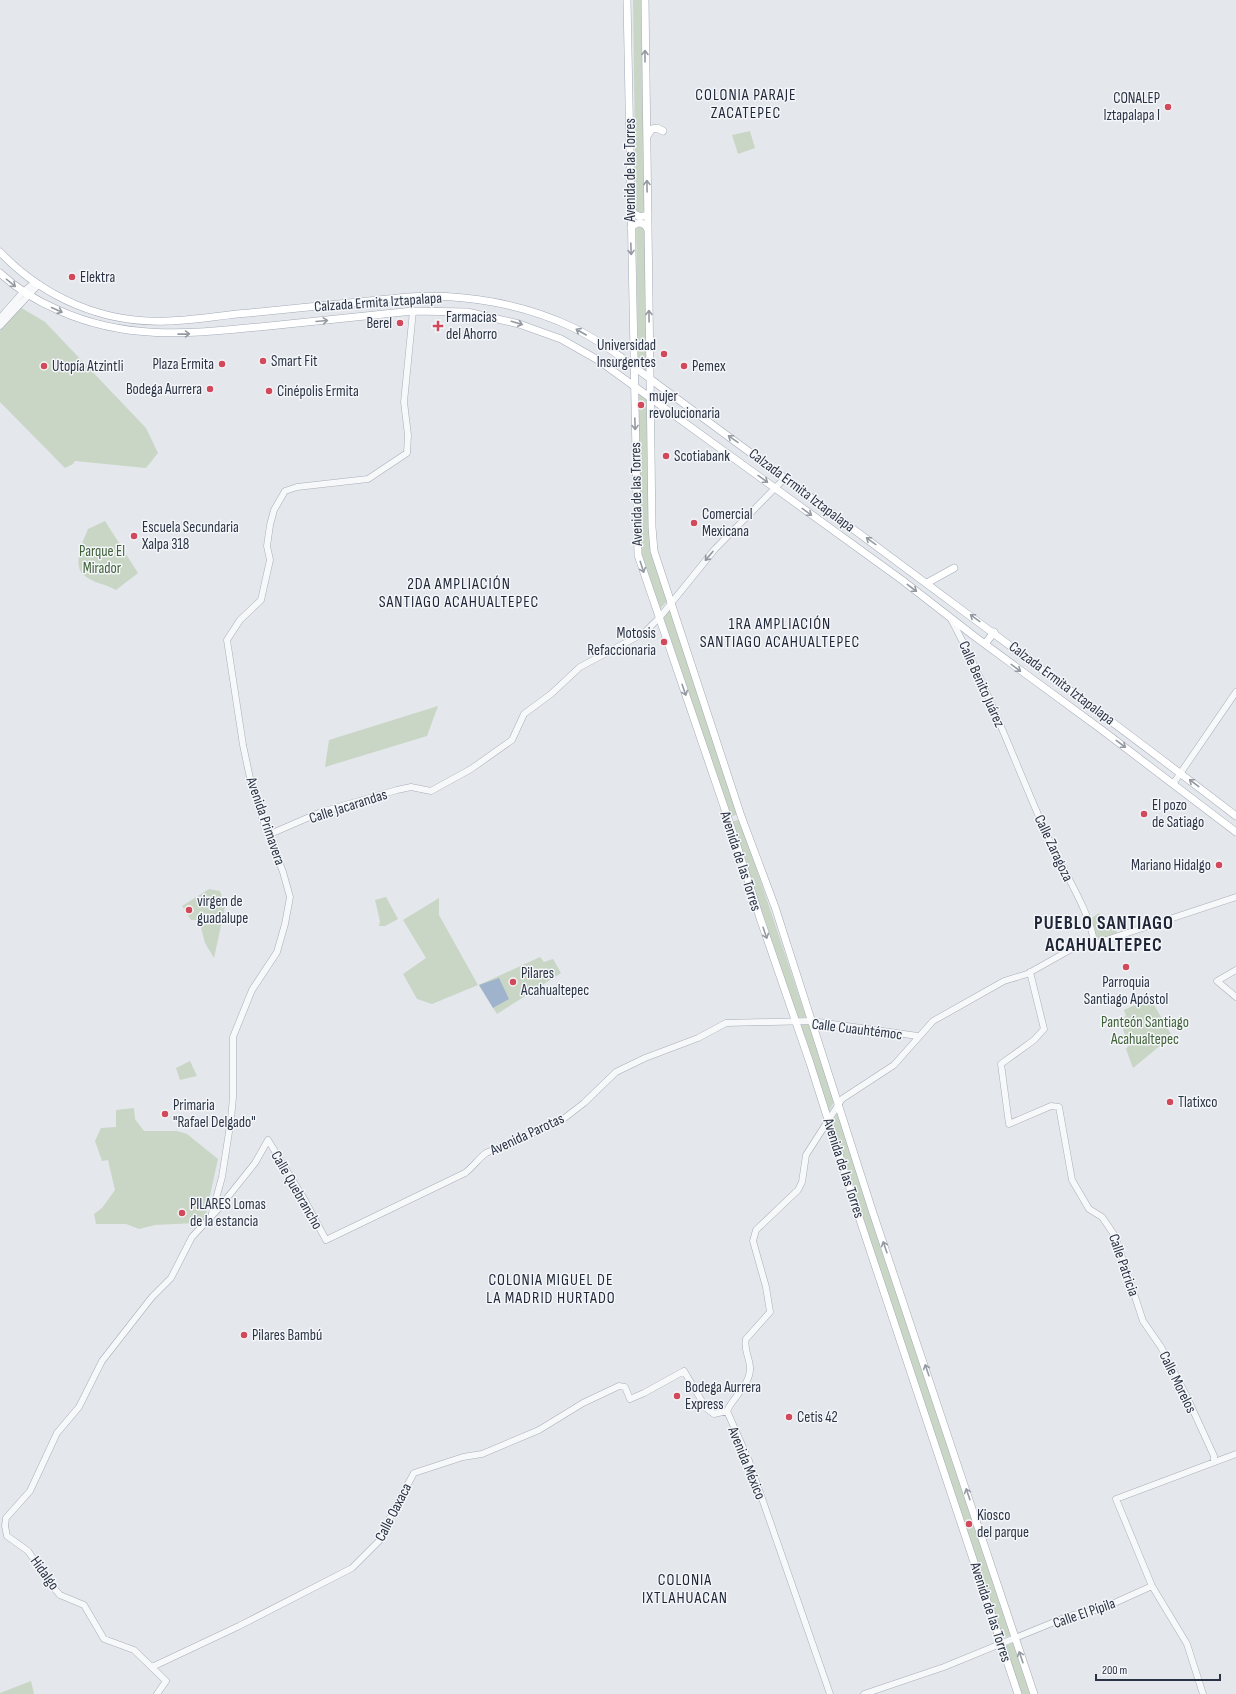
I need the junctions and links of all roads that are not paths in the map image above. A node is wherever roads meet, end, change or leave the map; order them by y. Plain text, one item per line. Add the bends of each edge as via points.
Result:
1 (627, 0) edge
2 (645, 0) edge
3 (664, 131) dead end
4 (647, 136) junction
5 (631, 208) junction
6 (648, 214) junction
7 (631, 228) junction
8 (648, 230) junction
9 (0, 252) edge
10 (0, 273) edge
11 (37, 283) junction
12 (25, 293) junction
13 (449, 298) junction
14 (486, 302) junction
15 (448, 310) junction
16 (414, 311) junction
17 (483, 315) junction
18 (0, 318) edge
19 (0, 326) edge
20 (634, 367) junction
21 (650, 379) junction
22 (634, 385) junction
23 (650, 397) junction
24 (785, 478) junction
25 (776, 488) junction
26 (897, 560) junction
27 (954, 568) dead end
28 (889, 571) junction
29 (927, 583) junction
30 (671, 602) junction
31 (660, 617) junction
32 (951, 618) junction
33 (994, 632) junction
34 (985, 644) junction
35 (1236, 692) edge
36 (1012, 752) joint
37 (1179, 772) junction
38 (1173, 784) junction
39 (741, 816) junction
40 (1236, 816) edge
41 (729, 820) junction
42 (1236, 832) edge
43 (268, 835) junction
44 (1236, 897) edge
45 (1094, 942) junction
46 (1236, 970) edge
47 (1030, 972) junction
48 (1236, 997) edge
49 (811, 1021) junction
50 (796, 1023) junction
51 (918, 1036) junction
52 (839, 1104) junction
53 (829, 1120) junction
54 (212, 1218) junction
55 (326, 1240) joint
56 (1138, 1305) joint
57 (726, 1411) junction
58 (1236, 1454) edge
59 (1214, 1462) junction
60 (1152, 1586) junction
61 (1015, 1639) junction
62 (1001, 1645) junction
63 (152, 1667) junction
64 (830, 1693) edge
65 (157, 1694) edge
66 (822, 1694) edge
67 (864, 1694) edge
68 (1018, 1694) edge
69 (1034, 1694) edge
70 (1203, 1694) edge

1 - 5 main road, Avenida de las Torres
4 -> 2 main road, Avenida de las Torres
3 - 4 main road via 652,129
6 -> 4 main road, Avenida de las Torres
5 - 6 main road via 638,216
5 - 7 main road, Avenida de las Torres
6 - 8 main road, Avenida de las Torres
7 - 8 main road via 635,223 640,223
7 -> 20 main road, Avenida de las Torres
21 -> 8 main road, Avenida de las Torres
9 - 11 main road, Calzada Ermita Iztapalapa
10 -> 12 main road, Calzada Ermita Iztapalapa
11 - 12 street
11 - 13 main road, Calzada Ermita Iztapalapa via 60,298 89,311 111,317 152,321 414,297
12 -> 16 main road, Calzada Ermita Iztapalapa via 46,305 88,322 152,334 215,332
12 - 18 street
12 - 19 street
13 - 14 main road, Calzada Ermita Iztapalapa
13 - 15 main road
14 - 17 main road
20 -> 14 main road, Calzada Ermita Iztapalapa via 590,337 560,322 524,309
15 - 16 main road, Calzada Ermita Iztapalapa
15 - 17 main road, Calzada Ermita Iztapalapa
16 - 43 street, Avenida Primavera via 404,402 408,435 407,453 368,479 297,487 286,491 274,510 270,525 267,546 270,560 261,600 240,620 227,640 243,745
17 -> 22 main road, Calzada Ermita Iztapalapa via 561,339
20 - 21 main road, Calzada Ermita Iztapalapa
20 - 22 main road, Avenida de las Torres
21 - 23 main road, Avenida de las Torres
24 -> 21 main road, Calzada Ermita Iztapalapa
22 - 23 main road, Calzada Ermita Iztapalapa
22 -> 31 main road, Avenida de las Torres via 636,542 641,566
23 -> 25 main road, Calzada Ermita Iztapalapa
23 - 30 main road, Avenida de las Torres via 653,541
24 - 25 street
26 -> 24 main road, Calzada Ermita Iztapalapa
25 -> 28 main road, Calzada Ermita Iztapalapa
25 -> 30 street via 715,549
26 - 28 main road
26 - 29 main road, Calzada Ermita Iztapalapa
27 - 29 main road
28 -> 32 main road, Calzada Ermita Iztapalapa
33 -> 29 main road, Calzada Ermita Iztapalapa
30 - 31 street
30 - 39 main road, Avenida de las Torres
31 -> 41 main road, Avenida de las Torres
31 - 43 street, Calle Jacarandas via 638,637 580,667 551,694 524,714 512,740 471,769 431,791 411,787 397,790 321,812
32 - 34 main road, Calzada Ermita Iztapalapa
32 - 36 street, Calle Benito Juárez
33 - 34 main road
33 - 37 main road, Calzada Ermita Iztapalapa
34 -> 38 main road, Calzada Ermita Iztapalapa
35 - 37 street
36 - 45 street, Calle Zaragoza via 1059,863 1081,905
37 - 38 street
40 -> 37 main road, Calzada Ermita Iztapalapa
38 - 42 main road, Calzada Ermita Iztapalapa
39 - 41 main road
39 - 49 main road, Avenida de las Torres via 775,907
41 -> 50 main road, Avenida de las Torres
43 - 54 street, Avenida Primavera via 290,897 277,952 252,990 234,1037 230,1126
44 - 45 street, Calle Cuauhtémoc
45 - 47 street, Calle Cuauhtémoc via 1084,942
46 - 48 street via 1217,981
47 - 51 street, Calle Cuauhtémoc via 1004,981 933,1021
47 - 56 street, Calle Patricia via 1044,1029 1034,1040 1001,1064 1009,1124 1051,1106 1059,1107 1070,1175 1088,1208 1102,1216 1115,1236
49 - 50 street, Calle Cuauhtémoc
49 - 51 street, Calle Cuauhtémoc
49 - 52 main road, Avenida de las Torres
50 - 53 main road, Avenida de las Torres
50 - 55 street, Avenida Parotas via 726,1024 627,1066 616,1072 562,1120 486,1153 465,1173
51 - 52 street, Calle Cuauhtémoc via 894,1064 842,1099
52 - 53 street, Avenida México
61 -> 52 main road, Avenida de las Torres
53 - 57 street, Avenida México via 806,1155 802,1182 798,1190 753,1235 770,1312 746,1339 750,1369 748,1381
53 - 62 main road, Avenida de las Torres
54 - 55 street, Calle Quebrancho via 255,1163 268,1140
54 - 63 street, Hidalgo via 192,1237 168,1282 152,1297 131,1326 108,1351 79,1407 57,1432 30,1491 6,1518 7,1536 28,1551 60,1595 84,1605 104,1639 134,1650
56 - 59 street, Calle Morelos via 1143,1321 1158,1341 1186,1395 1214,1456
57 - 63 street, Calle Oaxaca via 714,1414 706,1408 684,1371 644,1394 630,1399 624,1387 619,1386 583,1403 539,1430 482,1454 463,1457 414,1473 381,1539 352,1568
57 - 64 street, Avenida México via 749,1461
58 - 59 street
59 - 60 street via 1116,1499
60 - 61 street, Calle El Pípila via 1101,1609 1069,1616
60 - 70 street via 1187,1644
61 - 62 street, Calle El Pípila
69 -> 61 main road, Avenida de las Torres
62 - 67 street, Calle El Pípila
62 - 68 main road, Avenida de las Torres
63 - 65 street, Hidalgo via 166,1681
64 - 66 street

